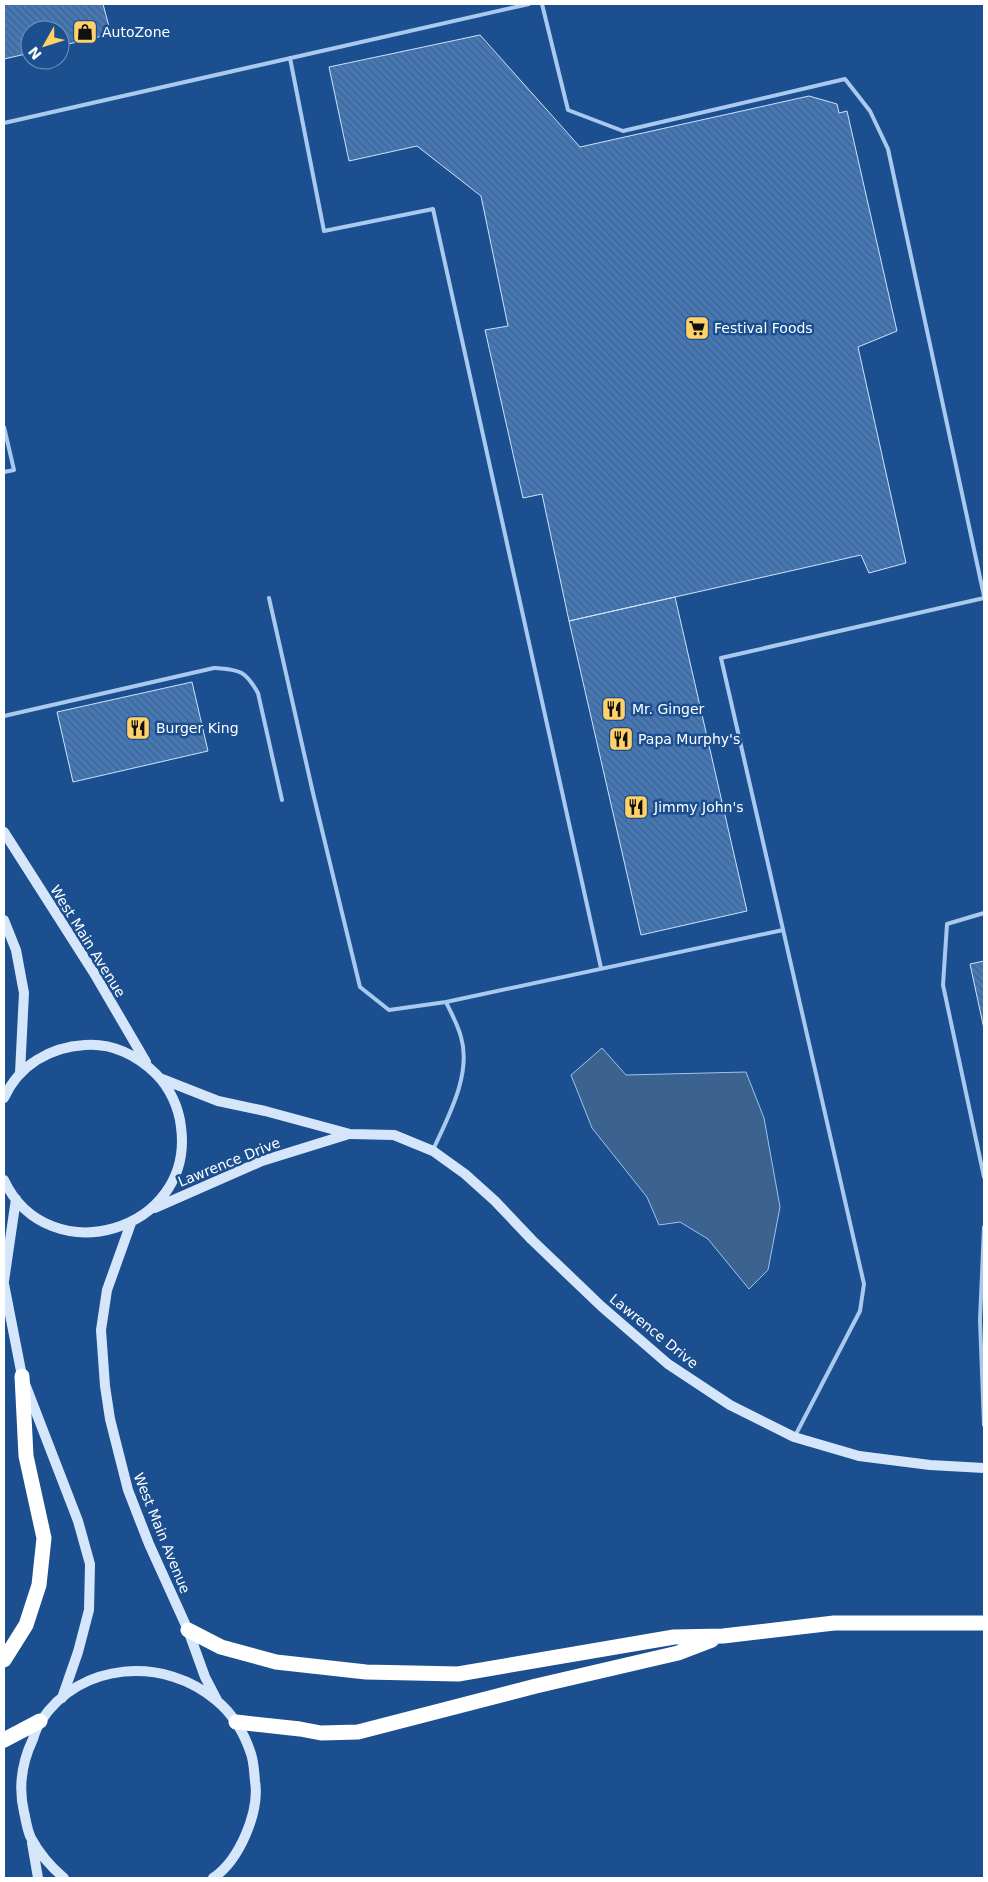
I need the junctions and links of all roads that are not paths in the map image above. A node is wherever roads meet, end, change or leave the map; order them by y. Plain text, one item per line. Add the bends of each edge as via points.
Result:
1 (529, 4) edge
2 (542, 4) edge
3 (290, 58) junction
4 (4, 123) edge
5 (4, 427) edge
6 (4, 472) edge
7 (984, 597) edge
8 (268, 598) dead end
9 (4, 716) edge
10 (282, 800) dead end
11 (4, 832) edge
12 (984, 913) edge
13 (4, 920) edge
14 (783, 930) junction
15 (601, 968) junction
16 (446, 1002) junction
17 (147, 1065) junction
18 (20, 1073) junction
19 (162, 1079) junction
20 (4, 1098) edge
21 (350, 1134) junction
22 (433, 1151) junction
23 (984, 1177) edge
24 (4, 1180) edge
25 (16, 1199) junction
26 (149, 1211) junction
27 (131, 1223) junction
28 (984, 1228) edge
29 (4, 1283) edge
30 (22, 1376) junction
31 (984, 1424) edge
32 (794, 1437) junction
33 (984, 1468) edge
34 (984, 1623) edge
35 (188, 1630) junction
36 (723, 1636) junction
37 (4, 1660) edge
38 (62, 1698) junction
39 (218, 1701) junction
40 (40, 1721) junction
41 (236, 1722) junction
42 (4, 1740) edge
43 (30, 1837) junction
44 (216, 1877) edge
45 (38, 1878) edge
46 (64, 1878) edge

1 - 3 lane
2 - 7 lane via 568,110 623,131 846,79 870,111 888,149
3 - 4 lane
3 - 15 lane via 324,231 433,208
5 - 6 lane via 14,470
7 - 14 lane via 721,658
8 - 16 lane via 360,987 389,1010
9 - 10 lane via 214,668 234,669 249,678 258,693
11 - 17 main road, West Main Avenue via 94,973
12 - 23 lane via 947,924 943,985
13 - 18 main road via 16,950 24,993
14 - 15 lane
14 - 32 lane via 864,1284 860,1311
15 - 16 lane
16 - 22 lane via 462,1038 464,1070
17 - 18 main road via 131,1054 92,1044 53,1051
17 - 19 main road
18 - 20 main road
19 - 21 main road, Lawrence Drive via 218,1101
19 - 26 main road via 180,1117 183,1138 174,1178 164,1196
21 - 22 main road, Lawrence Drive via 394,1135
21 - 26 main road, Lawrence Drive via 262,1161
22 - 32 main road, Lawrence Drive via 495,1201 600,1306 668,1364 730,1405
24 - 25 main road
25 - 27 main road via 31,1214 69,1231 90,1233
25 - 29 main road
26 - 27 main road
27 - 35 main road, West Main Avenue via 107,1290 101,1330 105,1386 128,1490
28 - 31 lane via 980,1320
29 - 30 main road
30 - 37 highway via 26,1456 44,1538 39,1585 26,1625
30 - 38 main road via 78,1521 90,1564 89,1610
32 - 33 main road, Lawrence Drive via 859,1456
34 - 36 highway via 834,1623
35 - 36 highway via 221,1647 276,1662 366,1672 458,1674 674,1636
35 - 39 main road, West Main Avenue via 205,1677
36 - 41 highway via 678,1653 358,1732 321,1733
38 - 39 main road via 91,1680 132,1671 157,1672 190,1682
38 - 40 main road
39 - 41 main road
40 - 42 highway
40 - 43 main road via 24,1758 21,1798
41 - 44 main road via 251,1752 256,1786 252,1819 239,1850
43 - 45 main road
43 - 46 main road via 51,1868

